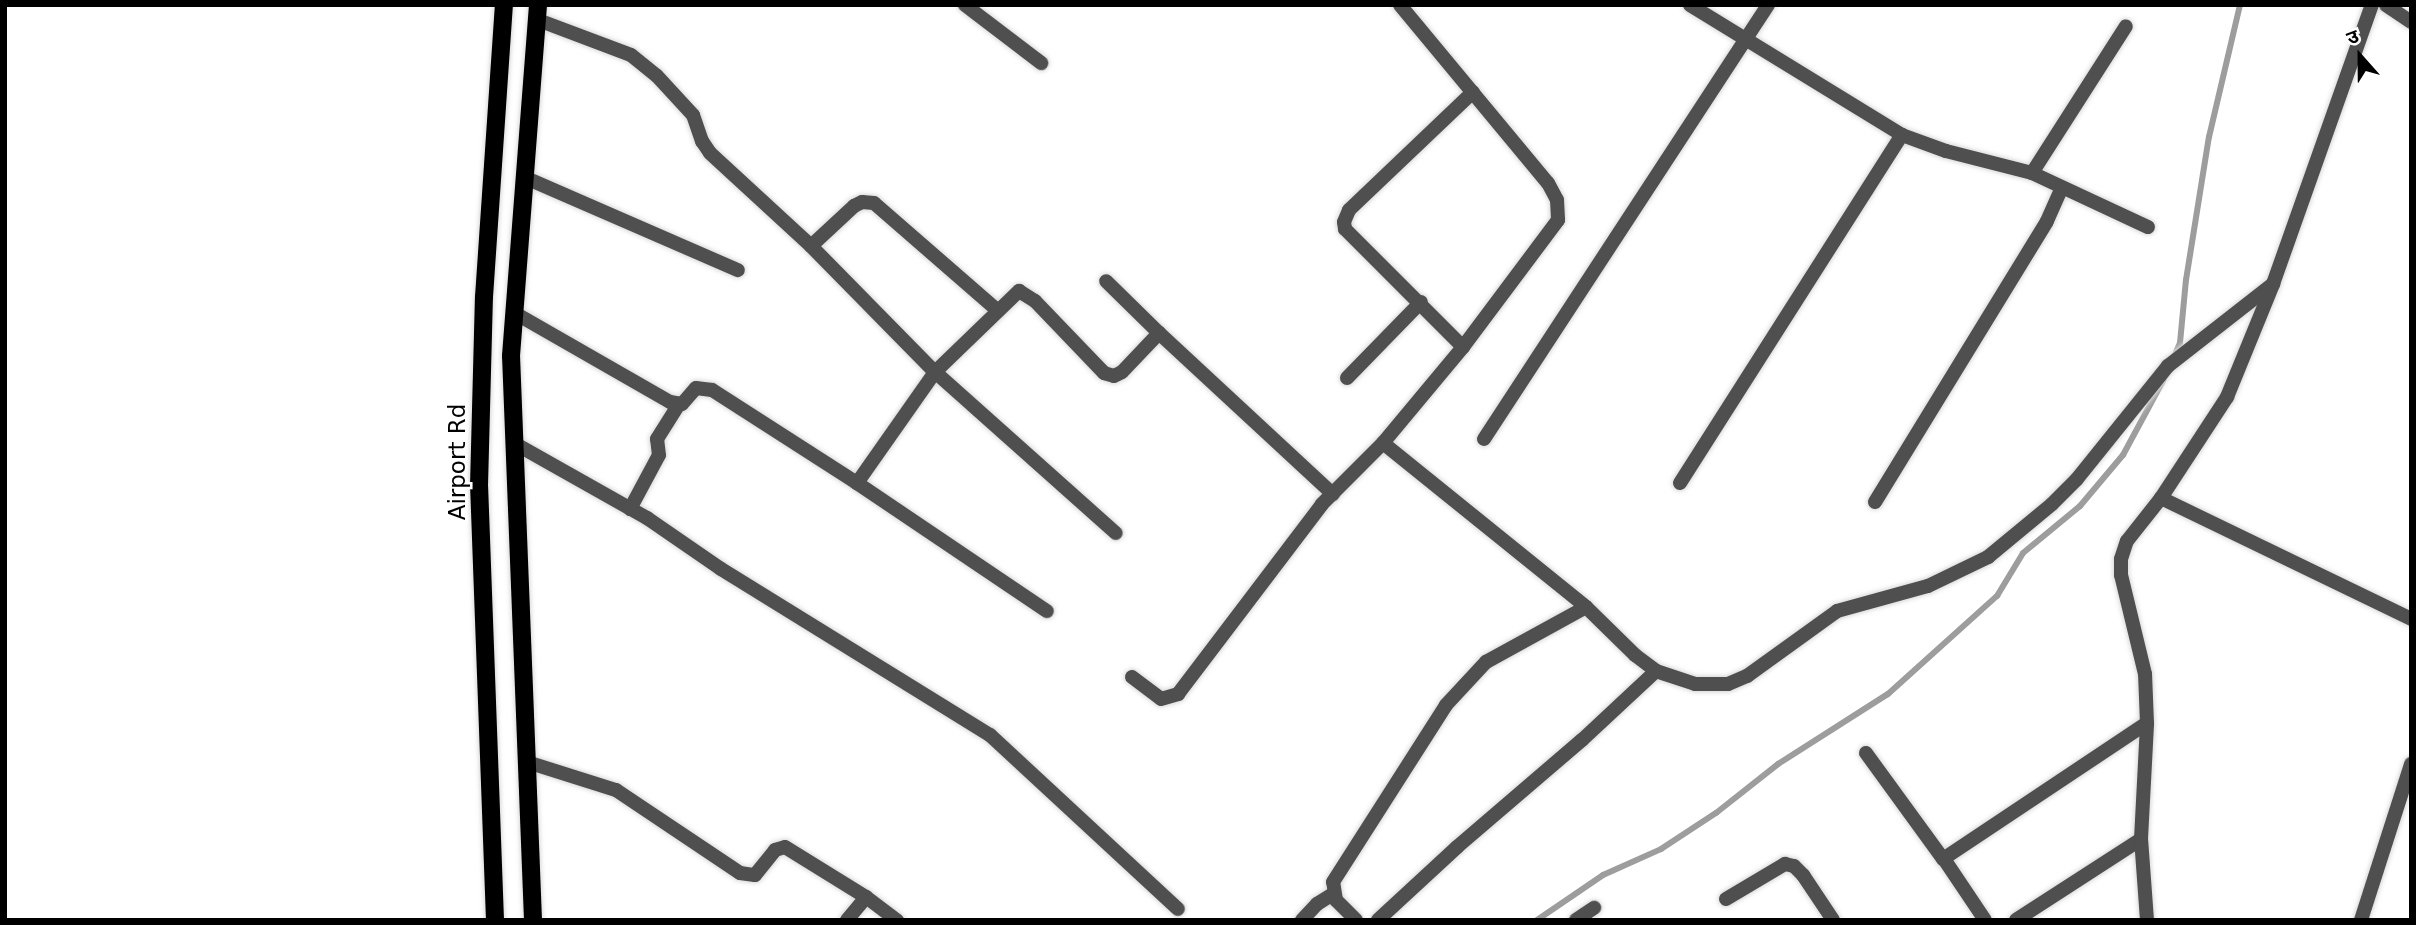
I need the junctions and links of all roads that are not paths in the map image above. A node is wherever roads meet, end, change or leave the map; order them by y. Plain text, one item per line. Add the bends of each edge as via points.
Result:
1 (504, 5) edge
2 (965, 5) edge
3 (1400, 5) edge
4 (1690, 5) edge
5 (1768, 5) edge
6 (2372, 5) edge
7 (2386, 5) edge
8 (538, 13) edge
9 (2411, 22) edge
10 (2126, 26) dead end
11 (1748, 39) junction
12 (1041, 63) dead end
13 (1473, 92) junction
14 (1902, 135) junction
15 (2032, 173) junction
16 (526, 178) junction
17 (2061, 189) junction
18 (2148, 227) dead end
19 (811, 246) junction
20 (738, 270) dead end
21 (1106, 281) dead end
22 (2273, 284) junction
23 (1421, 302) junction
24 (997, 310) junction
25 (513, 312) junction
26 (1159, 333) junction
27 (1463, 348) junction
28 (935, 372) junction
29 (1347, 378) dead end
30 (679, 404) junction
31 (1484, 439) dead end
32 (514, 443) junction
33 (1383, 443) junction
34 (858, 482) junction
35 (1679, 483) dead end
36 (1333, 494) junction
37 (2161, 498) junction
38 (1875, 502) dead end
39 (630, 509) junction
40 (1116, 533) dead end
41 (1586, 607) junction
42 (1047, 611) dead end
43 (2411, 619) edge
44 (1656, 671) junction
45 (1132, 677) dead end
46 (2147, 723) junction
47 (1866, 753) dead end
48 (527, 762) junction
49 (2411, 764) edge
50 (2141, 839) junction
51 (1944, 859) junction
52 (1333, 894) junction
53 (866, 897) junction
54 (1726, 899) dead end
55 (1594, 908) dead end
56 (1178, 909) dead end
57 (495, 920) edge
58 (533, 920) edge
59 (847, 920) edge
60 (897, 920) edge
61 (1302, 920) edge
62 (1356, 920) edge
63 (1378, 920) edge
64 (1576, 920) edge
65 (1833, 920) edge
66 (1984, 920) edge
67 (2016, 920) edge
68 (2147, 920) edge
69 (2361, 920) edge

1 - 57 main road, Airport Rd via 484,297 479,486
2 - 12 street
3 - 13 street
4 - 11 street
5 - 11 street
6 - 22 street
7 - 9 street
8 - 16 main road
8 - 19 street via 631,55 657,76 693,115 710,153
10 - 15 street
11 - 14 street
11 - 31 street
13 - 23 street via 1344,218 1345,229
13 - 27 street via 1548,183 1557,200 1558,220
14 - 15 street
14 - 35 street
15 - 17 street
16 - 20 street
16 - 25 main road
17 - 18 street
17 - 38 street via 2047,221
19 - 24 street via 854,206 874,203
19 - 28 street
21 - 26 street
22 - 37 street via 2227,397
22 - 44 street via 2168,366 2077,480 1988,557 1928,586 1837,611 1747,676 1728,684 1695,684
23 - 27 street
23 - 29 street
24 - 26 street via 1014,293 1026,293 1109,376 1122,372
24 - 28 street
25 - 30 street
25 - 32 main road
26 - 36 street
27 - 33 street
28 - 34 street
28 - 40 street
30 - 34 street via 696,388 712,390
30 - 39 street via 657,439 659,455
32 - 39 street
32 - 48 main road
33 - 36 street
33 - 41 street
34 - 42 street
36 - 45 street via 1178,694 1161,699
37 - 43 street
37 - 46 street via 2127,541 2120,559 2144,674
39 - 56 street via 990,735
41 - 44 street
41 - 52 street via 1486,662 1446,705 1333,882
44 - 63 street
46 - 50 street
46 - 51 street
47 - 51 street
48 - 53 street via 616,790 740,873 755,875 775,850 785,846
48 - 58 main road
49 - 69 street
50 - 67 street
50 - 68 street
51 - 66 street
52 - 61 street
52 - 62 street
53 - 59 street
53 - 60 street
54 - 65 street via 1785,864 1803,875
55 - 64 street

